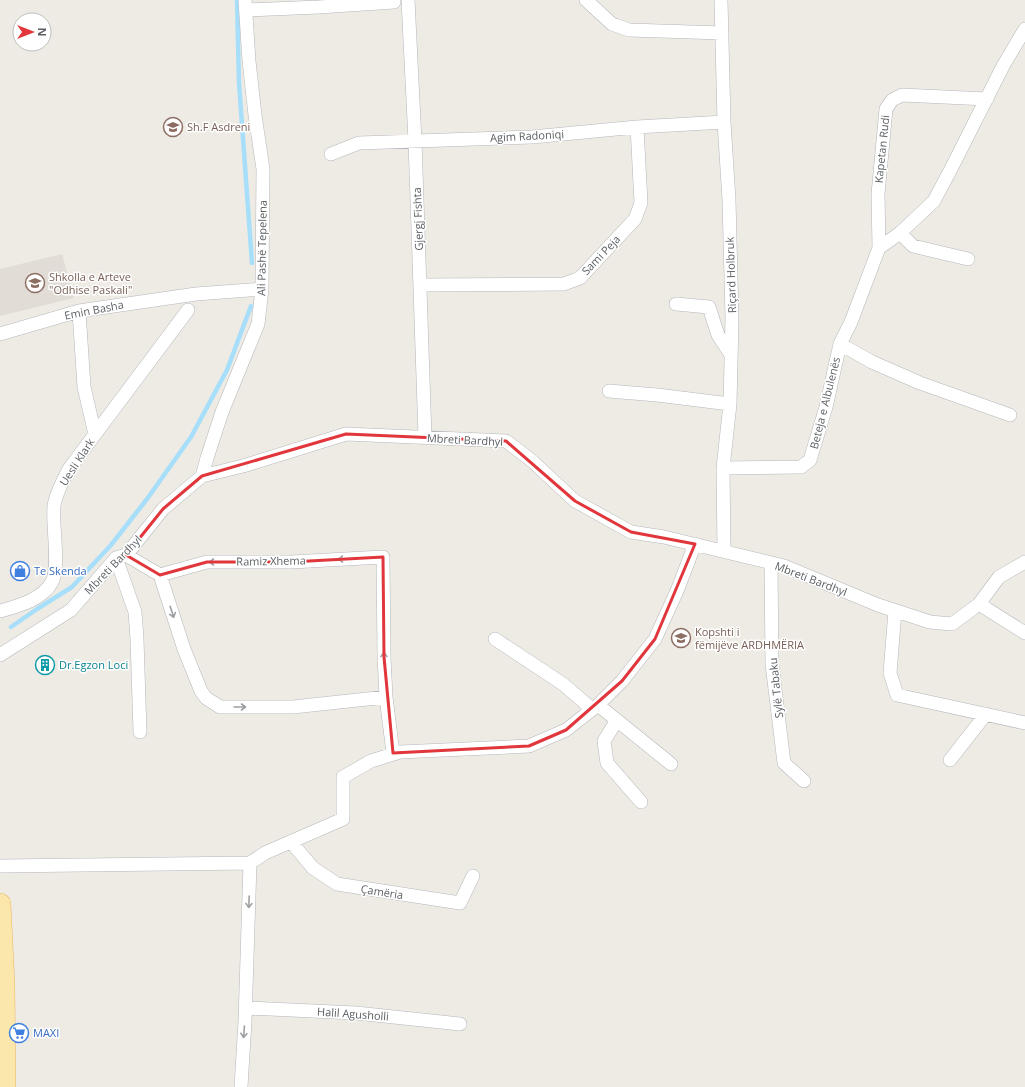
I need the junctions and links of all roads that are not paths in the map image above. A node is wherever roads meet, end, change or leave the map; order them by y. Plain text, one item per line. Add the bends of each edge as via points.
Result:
1 (408, 0) edge
2 (586, 0) edge
3 (722, 0) edge
4 (394, 2) dead end
5 (246, 5) edge
6 (1025, 29) edge
7 (722, 33) junction
8 (987, 99) junction
9 (724, 122) junction
10 (637, 127) junction
11 (415, 141) junction
12 (331, 154) dead end
13 (900, 233) junction
14 (879, 248) junction
15 (968, 260) dead end
16 (421, 284) junction
17 (262, 289) junction
18 (676, 304) dead end
19 (188, 310) dead end
20 (79, 311) junction
21 (0, 334) edge
22 (840, 344) junction
23 (731, 355) junction
24 (609, 391) dead end
25 (730, 404) junction
26 (1010, 415) dead end
27 (94, 430) dead end
28 (425, 437) junction
29 (723, 468) junction
30 (202, 476) junction
31 (695, 544) junction
32 (724, 551) junction
33 (121, 557) junction
34 (1025, 562) edge
35 (771, 563) junction
36 (160, 575) junction
37 (979, 604) junction
38 (0, 611) edge
39 (895, 611) junction
40 (1025, 632) edge
41 (495, 639) dead end
42 (0, 655) edge
43 (386, 697) junction
44 (595, 707) junction
45 (986, 714) junction
46 (617, 720) junction
47 (1024, 723) edge
48 (140, 732) dead end
49 (393, 754) junction
50 (950, 760) dead end
51 (671, 764) dead end
52 (804, 781) dead end
53 (642, 802) dead end
54 (291, 842) junction
55 (250, 863) junction
56 (0, 866) edge
57 (473, 876) dead end
58 (0, 904) edge
59 (246, 1008) junction
60 (460, 1024) dead end
61 (5, 1087) edge
62 (241, 1087) edge

1 - 11 street, Gjergj Fishta
2 - 7 street via 612,24 629,30
3 - 7 street, Riçard Holbruk
4 - 5 street, Ali Pashë Tepelena via 319,7
5 - 17 street, Ali Pashë Tepelena via 255,115 263,169
6 - 8 street
7 - 9 street, Riçard Holbruk
8 - 13 street via 934,200
8 - 14 street, Kapetan Rudi via 902,95 892,100 886,109 878,194
9 - 10 street, Agim Radoniqi
9 - 23 street, Riçard Holbruk via 732,295
10 - 11 street, Agim Radoniqi via 532,137
10 - 16 street, Sami Peja via 641,203 635,219 580,278 564,284
11 - 12 street, Agim Radoniqi via 359,143
11 - 16 street, Gjergj Fishta
13 - 14 street
13 - 15 street via 913,246
14 - 22 street, Kapetan Rudi
16 - 28 street, Gjergj Fishta
17 - 20 street, Emin Basha via 196,294
17 - 30 street, Ali Pashë Tepelena via 258,324 222,412
18 - 23 street via 709,307 718,335
19 - 38 street, Uesli Klark via 69,469 61,484 54,505 53,581 40,595 21,605
20 - 21 street, Emin Basha
20 - 27 street via 84,387
22 - 26 street, Beteja e Albulenës via 872,362 920,383
22 - 29 street, Beteja e Albulenës via 826,407 810,460 801,467
23 - 25 street, Riçard Holbruk
24 - 25 street
25 - 29 street, Riçard Holbruk
28 - 30 street, Mbreti Bardhyl via 346,434
28 - 31 street, Mbreti Bardhyl via 506,440 532,460 575,501 630,532
29 - 32 street, Riçard Holbruk
30 - 33 street, Mbreti Bardhyl via 163,509
31 - 32 street, Mbreti Bardhyl
31 - 44 street via 655,638 622,682
32 - 35 street, Mbreti Bardhyl
33 - 36 street
33 - 42 street, Mbreti Bardhyl via 72,610
33 - 48 street via 134,612 137,639
34 - 37 street, Mbreti Bardhyl via 999,577
35 - 39 street, Mbreti Bardhyl
35 - 52 street, Sylë Tabaku via 772,664 784,763
36 -> 43 street via 184,649 201,690 206,698 220,707 292,707
43 -> 36 street, Ramiz Xhema via 383,557 291,562 207,562
37 - 39 street, Mbreti Bardhyl via 952,624 930,622
37 - 40 street
39 - 45 street via 890,673 897,695
41 - 44 street
43 - 49 street
44 - 46 street
44 - 49 street via 566,730 529,746
45 - 47 street
45 - 50 street
46 - 51 street
46 - 53 street via 604,741 607,763
49 - 54 street via 371,761 343,777 343,819
54 - 55 street
54 - 57 street, Çamëria via 313,868 337,884 460,903
55 - 56 street
55 -> 59 street
58 - 61 main road
59 - 60 street, Halil Agusholli via 356,1013
59 -> 62 street

